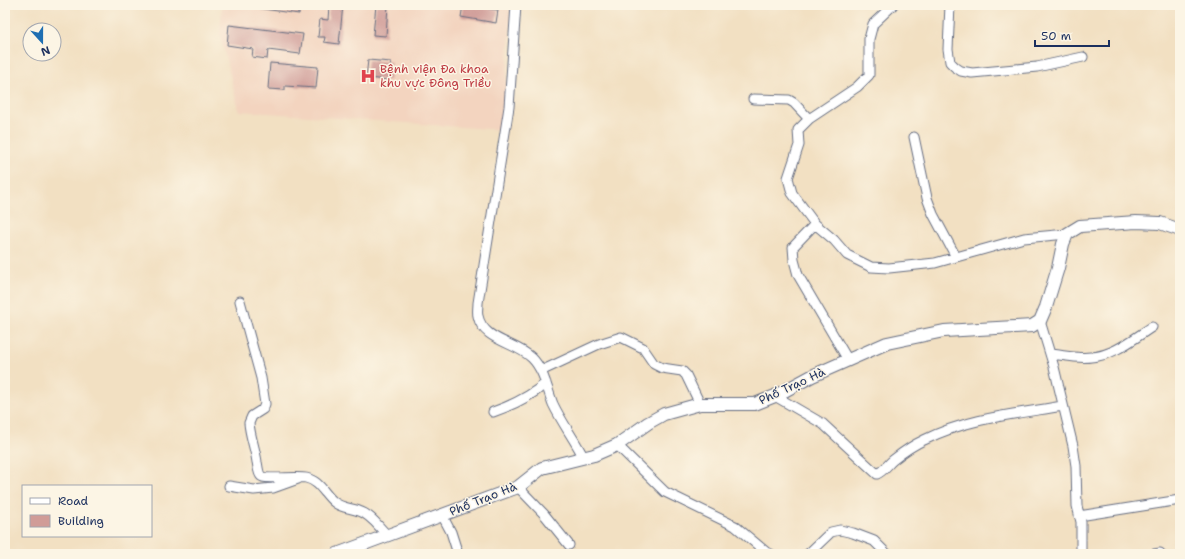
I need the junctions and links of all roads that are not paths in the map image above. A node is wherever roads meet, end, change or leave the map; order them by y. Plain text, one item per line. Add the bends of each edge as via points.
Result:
1 (516, 5) edge
2 (893, 5) edge
3 (950, 5) edge
4 (1083, 57) dead end
5 (753, 100) dead end
6 (809, 119) junction
7 (914, 137) dead end
8 (815, 224) junction
9 (1180, 230) edge
10 (1067, 234) junction
11 (956, 257) junction
12 (240, 301) dead end
13 (1040, 321) junction
14 (1152, 327) dead end
15 (1050, 354) junction
16 (848, 360) junction
17 (541, 371) junction
18 (546, 383) junction
19 (775, 396) junction
20 (700, 404) junction
21 (1063, 406) junction
22 (493, 412) dead end
23 (617, 445) junction
24 (584, 458) junction
25 (301, 477) junction
26 (230, 486) dead end
27 (518, 488) junction
28 (1180, 500) edge
29 (442, 515) junction
30 (1079, 516) junction
31 (387, 535) junction
32 (570, 545) dead end
33 (340, 553) edge
34 (458, 554) edge
35 (771, 554) edge
36 (808, 554) edge
37 (887, 554) edge
38 (1081, 554) edge

1 - 17 street via 508,107 478,316 484,329 528,354
2 - 6 street via 873,24 869,39 869,75 857,87
3 - 4 street via 950,62 961,71 972,73 1037,67
5 - 6 street via 789,100
6 - 8 street via 798,130 799,145 788,178 792,193
7 - 11 street via 927,198
8 - 11 street via 847,255 871,267 897,268 935,263
8 - 16 street via 793,247 794,260 798,275
9 - 10 street via 1160,223 1136,222 1080,226
10 - 11 street via 1024,238
10 - 13 street
12 - 25 street via 261,378 265,404 263,410 252,416 249,423 259,474 269,479
13 - 15 street
13 - 16 street, Phố Trạo Hà via 1032,326 944,331 914,336 887,343
14 - 15 street via 1104,355 1090,358
15 - 21 street
16 - 19 street, Phố Trạo Hà
17 - 18 street
17 - 20 street via 599,344 621,337 643,348 654,364 682,371
18 - 22 street via 516,404
18 - 24 street via 554,406
19 - 20 street, Phố Trạo Hà via 755,404
19 - 21 street via 823,424 877,474 906,450 943,431 987,418
20 - 23 street, Phố Trạo Hà via 664,414
21 - 30 street via 1076,466
23 - 24 street, Phố Trạo Hà
23 - 35 street via 665,492 735,526
24 - 27 street, Phố Trạo Hà via 542,468
25 - 26 street via 273,488 254,490
25 - 31 street via 314,481 342,507 367,515
27 - 29 street, Phố Trạo Hà
27 - 32 street
28 - 30 street
29 - 31 street, Phố Trạo Hà
29 - 34 street
30 - 38 street
31 - 33 street, Phố Trạo Hà
36 - 37 street via 831,532 840,530 874,541

